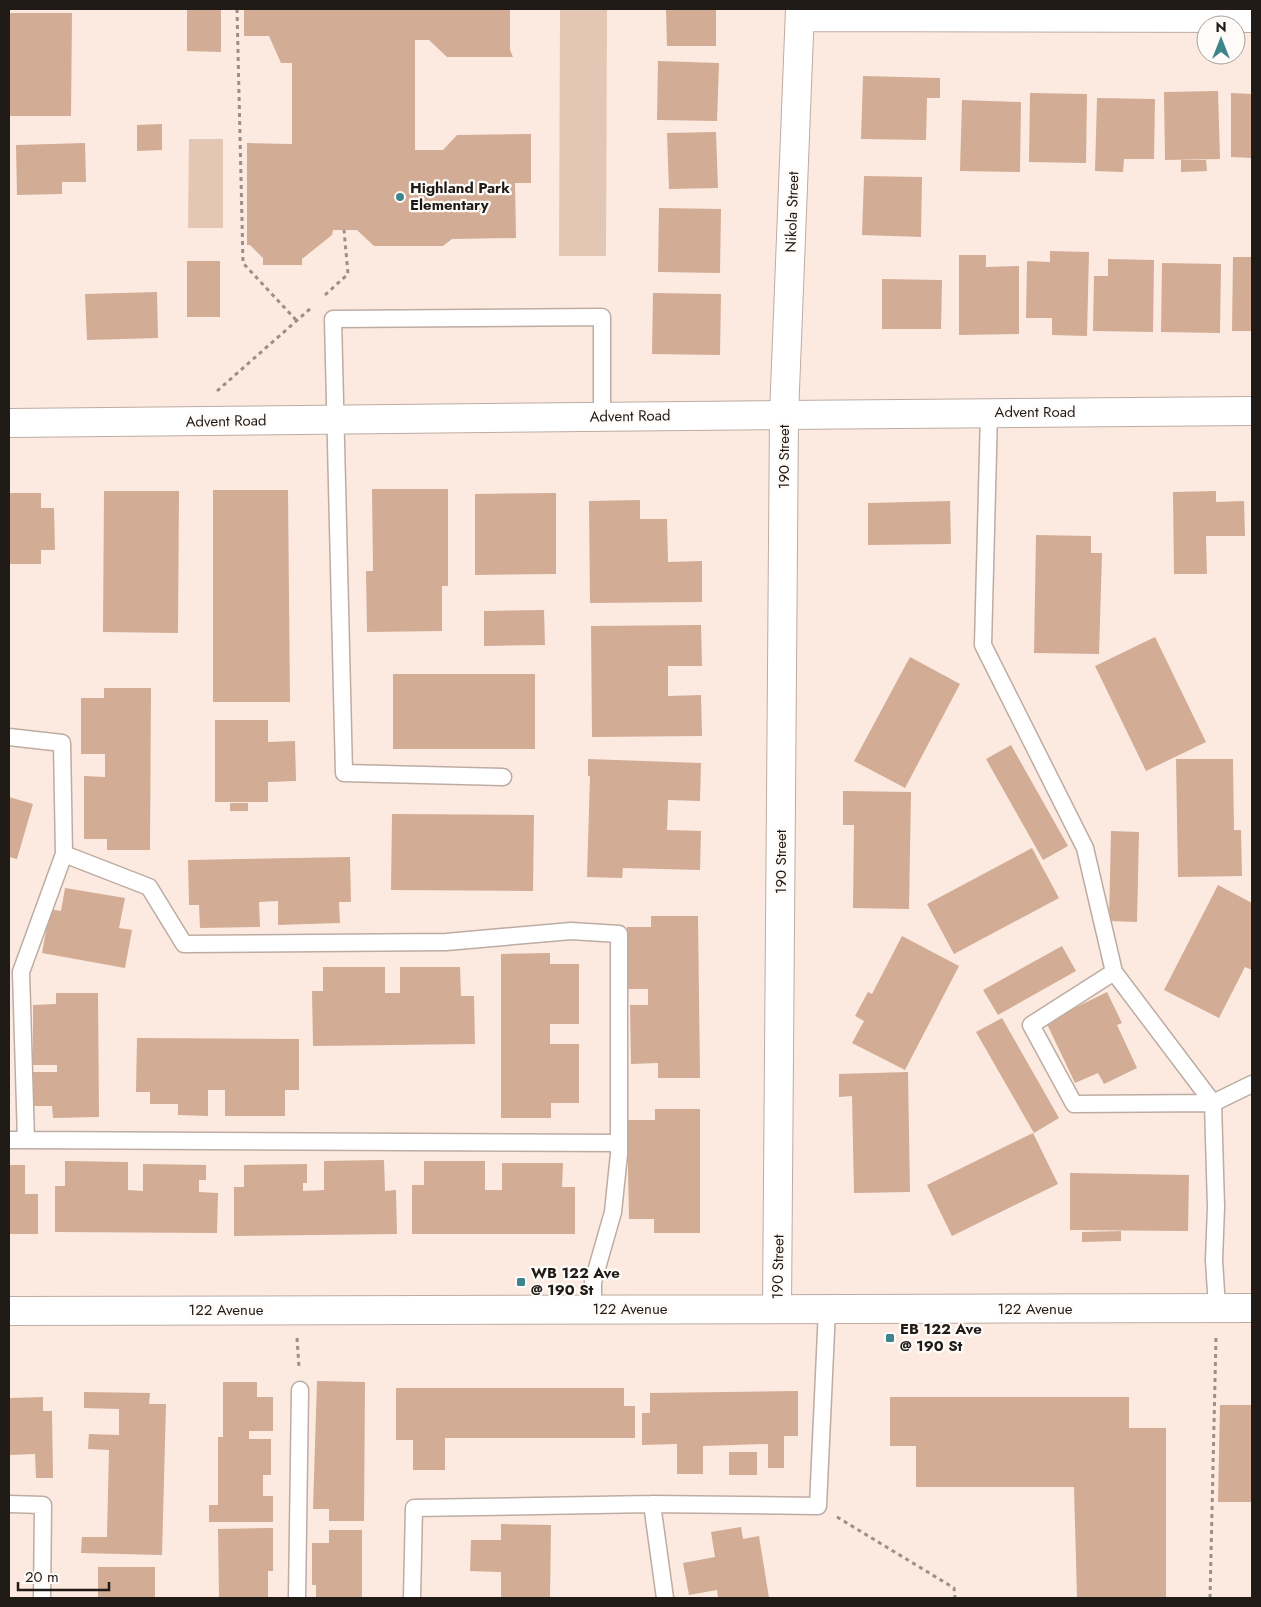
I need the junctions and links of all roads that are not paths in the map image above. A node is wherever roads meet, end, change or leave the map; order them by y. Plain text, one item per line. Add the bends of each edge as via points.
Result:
1 (800, 13) edge
2 (1150, 13) edge
3 (1252, 18) edge
4 (1252, 411) edge
5 (989, 412) junction
6 (784, 414) junction
7 (602, 416) junction
8 (337, 420) junction
9 (9, 424) edge
10 (9, 737) edge
11 (503, 777) dead end
12 (64, 854) junction
13 (1114, 972) junction
14 (1252, 1084) edge
15 (1213, 1103) junction
16 (9, 1140) edge
17 (26, 1140) junction
18 (619, 1143) junction
19 (1218, 1308) junction
20 (1252, 1308) edge
21 (777, 1309) junction
22 (827, 1309) junction
23 (593, 1310) junction
24 (9, 1311) edge
25 (300, 1390) road end
26 (9, 1504) edge
27 (652, 1504) junction
28 (42, 1598) edge
29 (297, 1598) edge
30 (412, 1598) edge
31 (665, 1598) edge

1 - 2 street
1 - 6 street, Nikola Street
2 - 3 street
4 - 5 street, Advent Road
5 - 6 street, Advent Road
5 - 13 lane via 983,645 1085,848
6 - 7 street, Advent Road
6 - 21 street, 190 Street
7 - 8 street, Advent Road
7 - 8 lane via 602,317 333,320
8 - 9 street, Advent Road
8 - 11 lane via 344,773
10 - 12 lane via 62,743
12 - 17 lane via 21,972
12 - 18 lane via 149,887 184,944 446,942 571,931 619,934
13 - 15 lane
13 - 15 lane via 1031,1025 1074,1104
14 - 15 lane
15 - 19 lane via 1214,1260
16 - 17 lane
17 - 18 lane
18 - 23 lane via 613,1212 593,1282
19 - 20 street, 122 Avenue
19 - 22 street, 122 Avenue
21 - 22 street, 122 Avenue
21 - 23 street, 122 Avenue
22 - 27 lane via 818,1506
23 - 24 street, 122 Avenue
25 - 29 lane
26 - 28 lane via 43,1505
27 - 30 lane via 414,1508
27 - 31 lane

